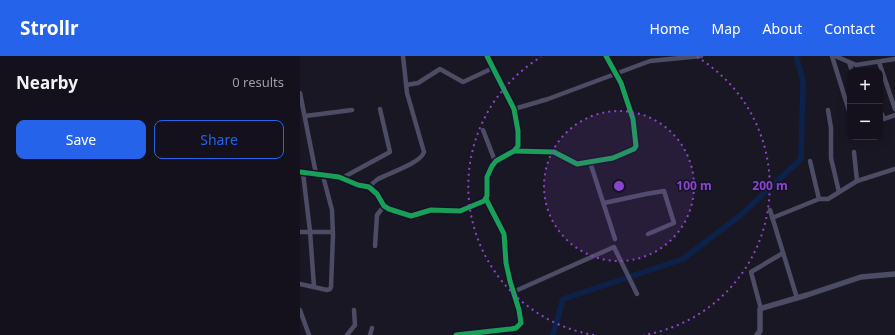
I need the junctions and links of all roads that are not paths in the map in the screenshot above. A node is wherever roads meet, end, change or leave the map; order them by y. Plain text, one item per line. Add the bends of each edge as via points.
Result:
1 (403, 56) edge
2 (487, 56) edge
3 (606, 56) edge
4 (701, 56) edge
5 (832, 56) edge
6 (835, 56) edge
7 (895, 59) edge
8 (849, 62) junction
9 (879, 62) junction
10 (493, 68) junction
11 (851, 68) edge
12 (615, 74) junction
13 (406, 85) junction
14 (300, 93) edge
15 (847, 104) edge
16 (380, 109) dead end
17 (514, 109) junction
18 (895, 109) edge
19 (352, 110) dead end
20 (828, 110) dead end
21 (895, 115) edge
22 (304, 116) junction
23 (883, 117) edge
24 (483, 130) dead end
25 (514, 151) junction
26 (854, 152) dead end
27 (496, 161) junction
28 (590, 162) junction
29 (810, 162) dead end
30 (895, 169) edge
31 (302, 173) edge
32 (316, 174) junction
33 (323, 176) junction
34 (342, 178) junction
35 (857, 181) junction
36 (369, 187) junction
37 (839, 192) junction
38 (486, 199) junction
39 (818, 199) junction
40 (604, 203) junction
41 (384, 206) junction
42 (770, 210) dead end
43 (772, 218) junction
44 (300, 232) edge
45 (310, 232) junction
46 (333, 232) junction
47 (648, 234) dead end
48 (615, 239) dead end
49 (375, 246) dead end
50 (783, 253) junction
51 (895, 274) edge
52 (300, 284) edge
53 (314, 287) junction
54 (513, 292) junction
55 (637, 294) dead end
56 (797, 298) junction
57 (761, 309) junction
58 (300, 310) edge
59 (354, 310) dead end
60 (372, 328) dead end
61 (309, 335) edge
62 (348, 335) edge
63 (370, 335) edge
64 (456, 335) edge
65 (757, 335) edge

1 - 13 street
2 - 10 street
3 - 12 street
4 - 12 street via 659,59
5 - 15 street
6 - 8 street
7 - 9 street
8 - 9 street via 858,65
8 - 11 street
9 - 18 street
10 - 13 street via 463,82 440,69 418,83
10 - 17 street
12 - 17 street
12 - 28 street via 621,83 633,119 636,146 615,157
13 - 36 street via 423,155 378,179
14 - 22 street
16 - 34 street via 390,152
17 - 25 street via 518,131 518,146
19 - 22 street
20 - 37 street via 831,158
21 - 23 street via 884,119
22 - 32 street
24 - 27 street
25 - 27 street
25 - 28 street via 554,152 576,164
26 - 35 street
27 - 38 street via 487,177
28 - 40 street
29 - 39 street
30 - 35 street
31 - 32 street
31 - 45 street
32 - 33 street
33 - 34 street
33 - 46 street via 332,210
34 - 36 street
35 - 37 street
36 - 41 street
37 - 39 street via 829,198
38 - 41 street via 465,210 431,210 412,216
38 - 54 street via 504,234 506,263
39 - 43 street
40 - 47 street via 664,191 674,223
40 - 48 street
41 - 49 street via 377,215
42 - 43 street
43 - 50 street
44 - 45 street
45 - 46 street
45 - 53 street
46 - 53 street via 330,289
50 - 56 street
50 - 57 street via 751,272
51 - 56 street via 862,277
52 - 53 street
54 - 55 street via 614,246
54 - 64 street via 521,319 519,326
56 - 57 street
57 - 65 street via 760,331
58 - 61 street
59 - 62 street via 355,325
60 - 63 street

